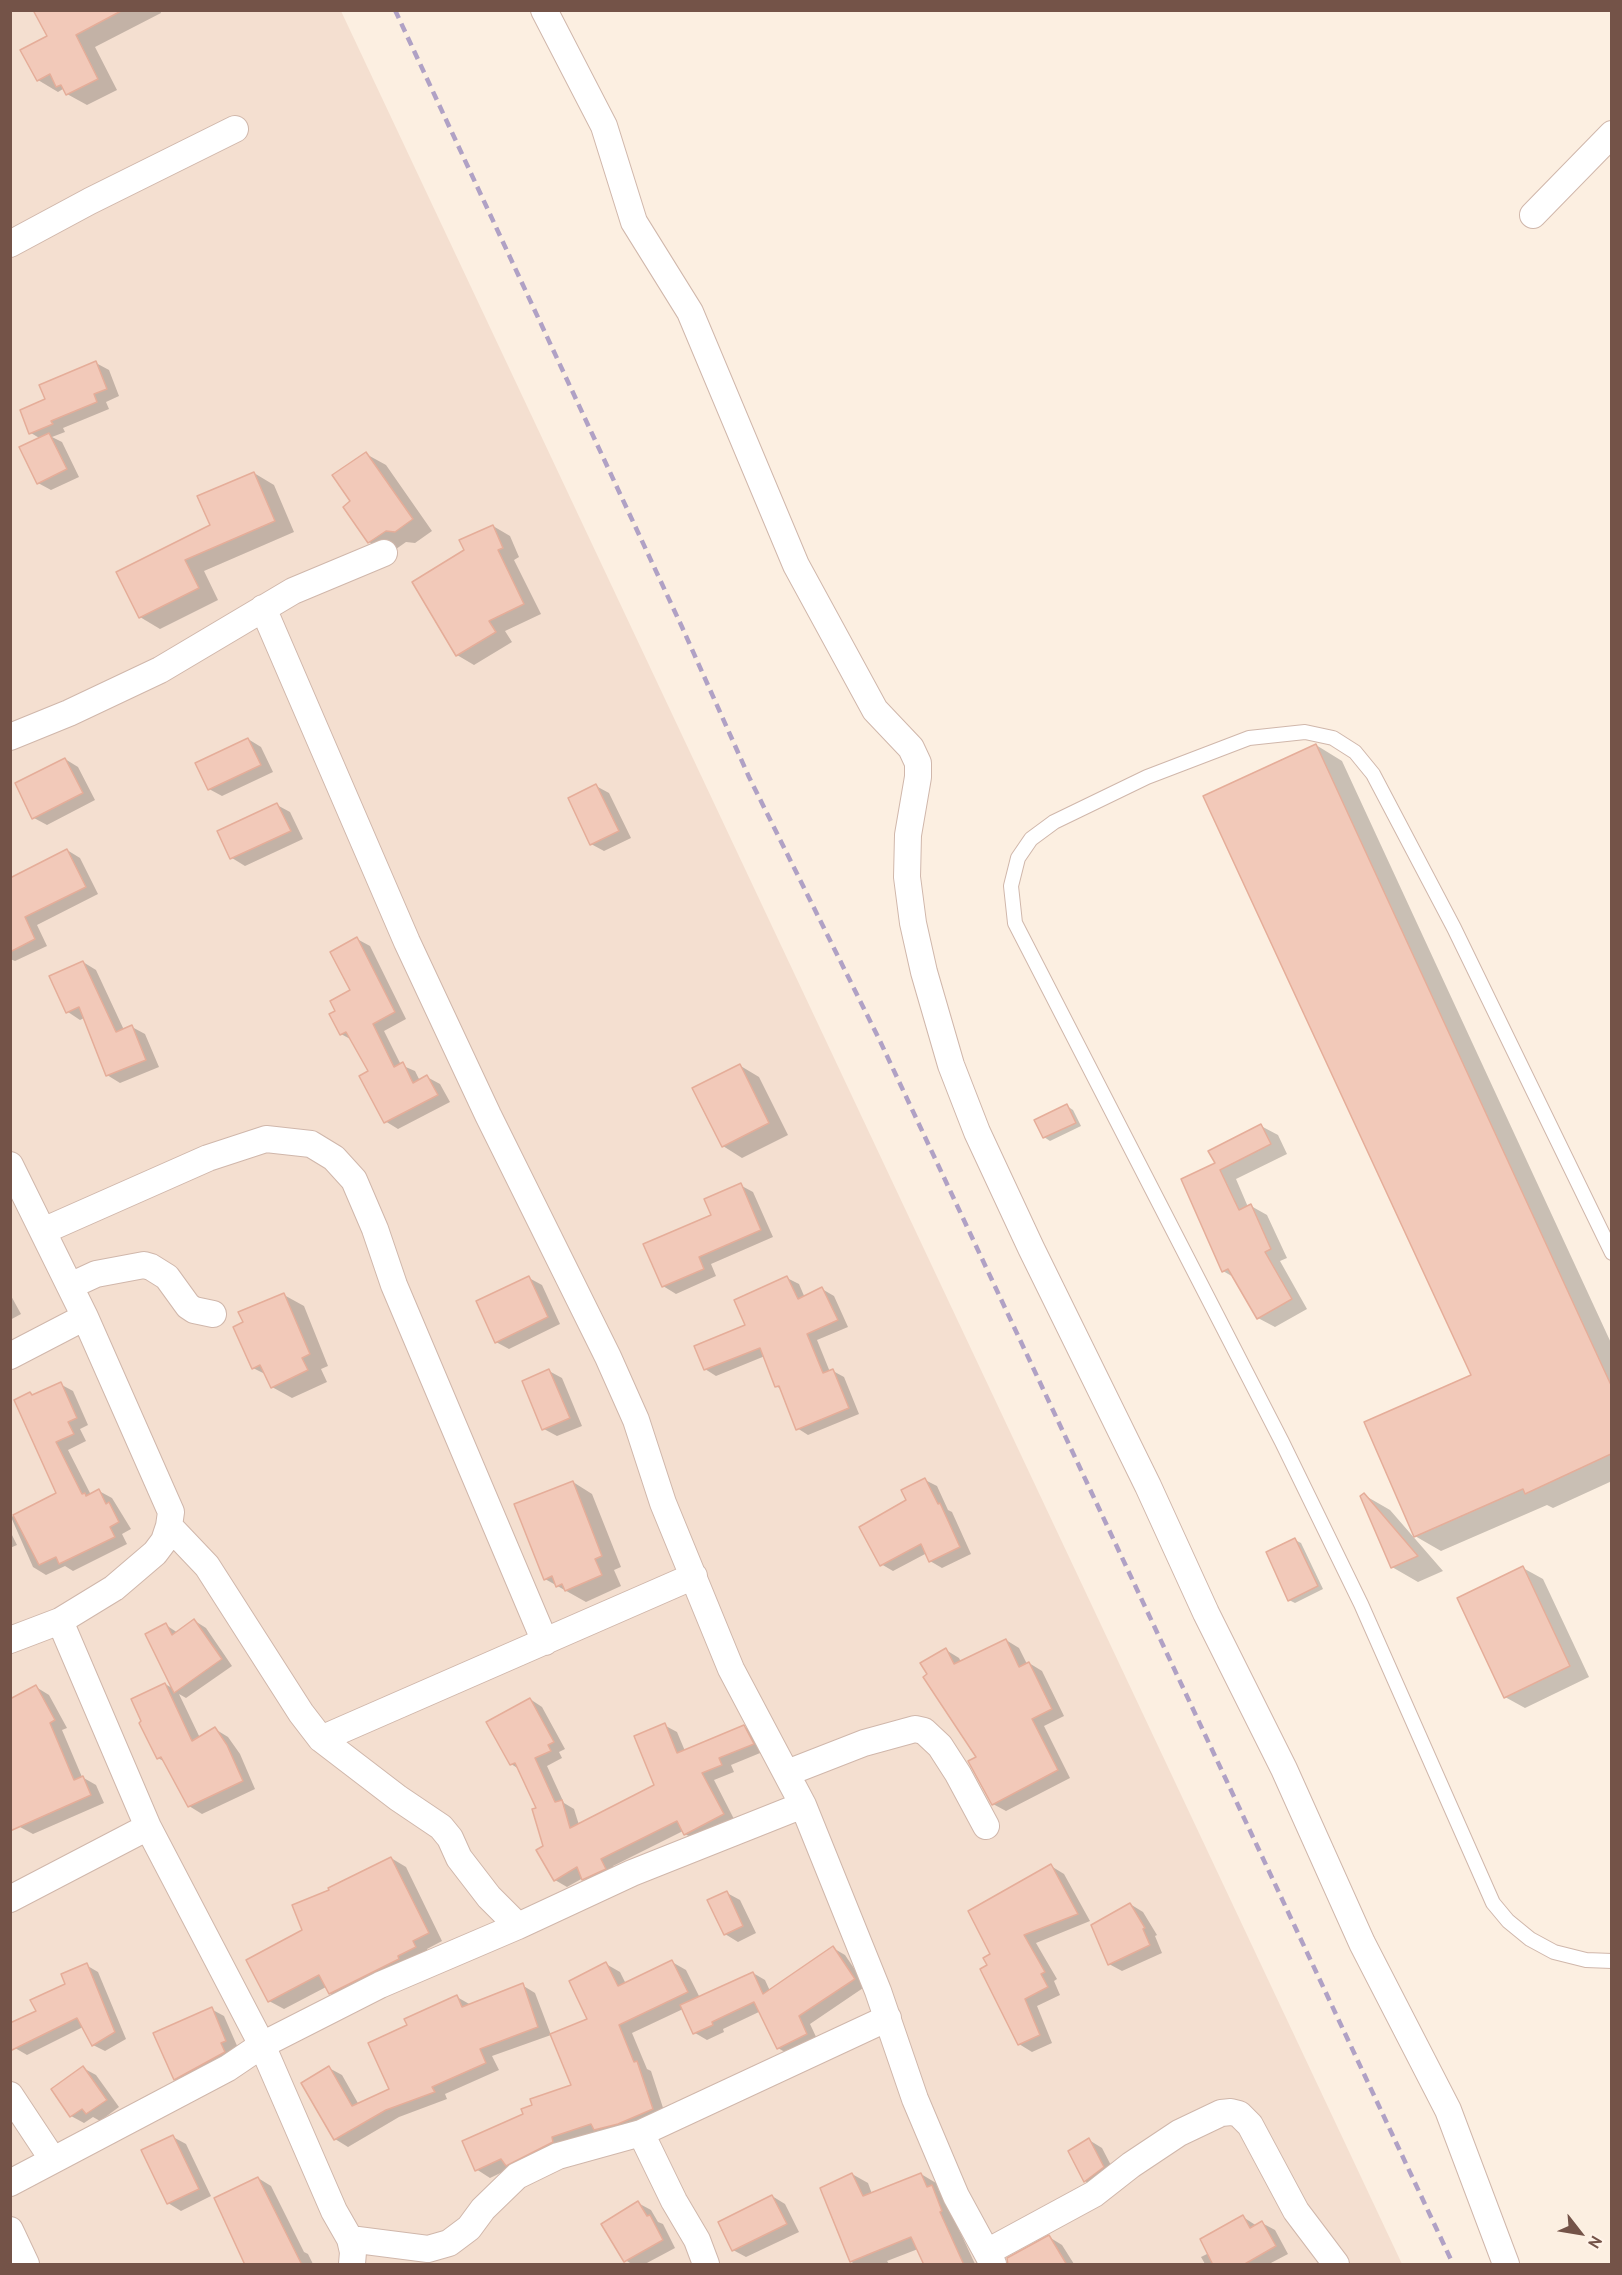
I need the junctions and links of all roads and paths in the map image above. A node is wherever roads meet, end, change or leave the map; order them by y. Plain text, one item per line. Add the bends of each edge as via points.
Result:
1 (544, 10) edge
2 (234, 129) dead end
3 (1611, 134) edge
4 (1533, 215) dead end
5 (10, 244) edge
6 (384, 553) dead end
7 (263, 608) junction
8 (10, 737) edge
9 (10, 1165) edge
10 (43, 1231) junction
11 (1611, 1253) edge
12 (69, 1286) junction
13 (213, 1314) dead end
14 (85, 1317) junction
15 (10, 1356) edge
16 (169, 1526) junction
17 (694, 1576) junction
18 (60, 1621) junction
19 (10, 1640) edge
20 (545, 1642) junction
21 (321, 1739) junction
22 (787, 1773) junction
23 (803, 1804) junction
24 (986, 1826) dead end
25 (148, 1827) junction
26 (10, 1899) edge
27 (518, 1926) junction
28 (1611, 1961) edge
29 (888, 2018) junction
30 (262, 2045) junction
31 (10, 2095) edge
32 (641, 2133) junction
33 (54, 2160) junction
34 (10, 2182) edge
35 (10, 2230) edge
36 (350, 2239) junction
37 (990, 2258) edge
38 (26, 2265) edge
39 (352, 2265) edge
40 (706, 2265) edge
41 (1336, 2265) edge
42 (1506, 2265) edge

1 - 42 street via 604,126 634,222 690,312 796,565 875,710 911,748 918,763 908,835 907,877 913,922 951,1065 977,1132 1284,1769 1362,1943 1448,2110
2 - 5 street
3 - 4 street
6 - 7 street via 293,591
7 - 8 street via 160,670
7 - 17 street via 407,942 608,1357 636,1420 663,1503
9 - 10 street
10 - 12 street
10 - 20 street via 208,1158 266,1139 311,1144 334,1158 354,1180 394,1285
11 - 28 lane via 1454,928 1373,774 1355,752 1333,738 1305,732 1249,738 1147,777 1054,822 1031,839 1018,858 1011,886 1016,923 1361,1604 1493,1903 1530,1939 1554,1952
12 - 13 street via 96,1274 144,1265 167,1278 188,1306
12 - 14 street
14 - 15 street
14 - 16 street via 171,1512
16 - 18 street via 155,1553 114,1588
16 - 21 street via 207,1566
17 - 20 street
17 - 22 street via 731,1669
18 - 19 street
18 - 25 street
20 - 21 street
21 - 27 street via 441,1827 489,1897
22 - 23 street
22 - 24 street via 864,1743 915,1729 924,1731 940,1746
23 - 27 street via 632,1873
23 - 29 street
25 - 26 street
25 - 30 street
27 - 30 street via 380,1984
29 - 32 street
29 - 37 street via 915,2099 956,2196
30 - 33 street via 228,2068
30 - 36 street via 334,2211
31 - 33 street
32 - 36 street via 558,2156 517,2176 469,2228 449,2243 428,2249
32 - 40 street
33 - 34 street
35 - 38 street
36 - 39 street
37 - 41 street via 1094,2194 1179,2133 1231,2112 1250,2125 1296,2211

